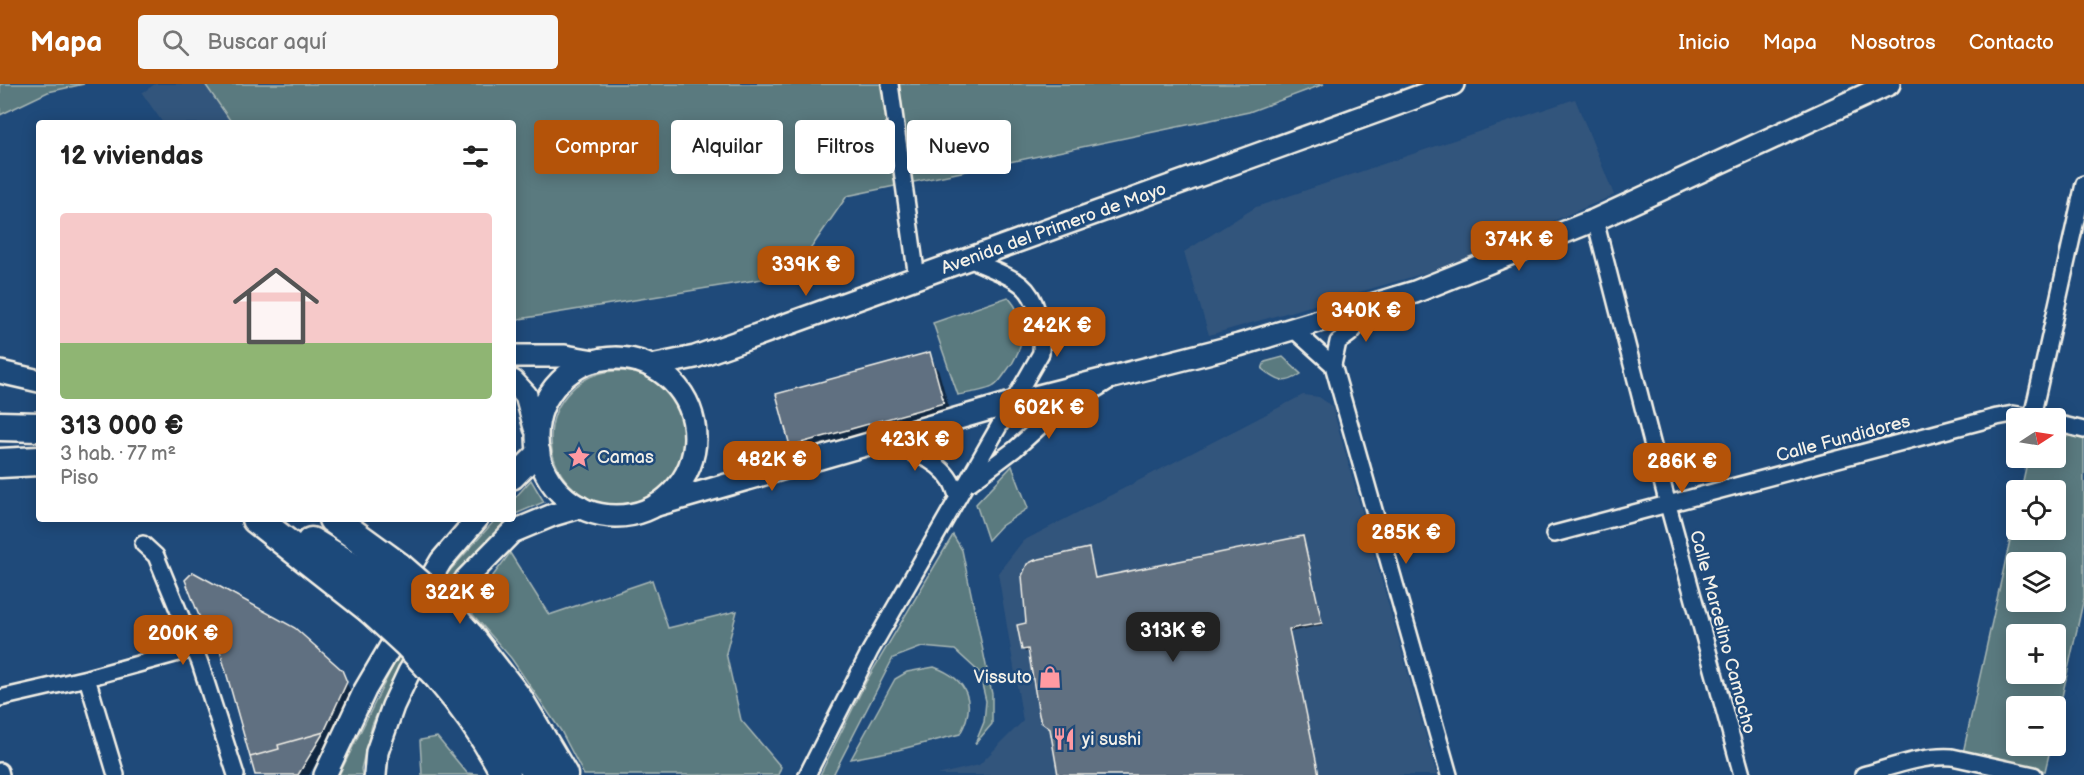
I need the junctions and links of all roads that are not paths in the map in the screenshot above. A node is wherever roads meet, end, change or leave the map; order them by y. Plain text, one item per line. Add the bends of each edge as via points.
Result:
1 (890, 84) edge
2 (1453, 84) edge
3 (1889, 84) edge
4 (2084, 184) edge
5 (1595, 220) junction
6 (969, 259) junction
7 (917, 278) junction
8 (1360, 310) junction
9 (1293, 329) junction
10 (516, 356) edge
11 (594, 361) junction
12 (1333, 365) junction
13 (651, 366) junction
14 (0, 372) edge
15 (1119, 375) junction
16 (36, 380) edge
17 (516, 384) edge
18 (1011, 404) junction
19 (2037, 408) edge
20 (2006, 415) edge
21 (0, 426) edge
22 (36, 426) edge
23 (2066, 426) edge
24 (2084, 430) edge
25 (877, 443) junction
26 (538, 444) junction
27 (36, 461) edge
28 (0, 463) edge
29 (516, 474) edge
30 (962, 492) junction
31 (657, 505) junction
32 (1668, 505) junction
33 (580, 507) junction
34 (261, 522) edge
35 (274, 522) edge
36 (335, 522) edge
37 (474, 522) edge
38 (1554, 534) dead end
39 (143, 544) dead end
40 (383, 590) junction
41 (194, 649) junction
42 (453, 658) junction
43 (87, 678) junction
44 (0, 698) edge
45 (116, 775) edge
46 (236, 775) edge
47 (325, 775) edge
48 (375, 775) edge
49 (506, 775) edge
50 (523, 775) edge
51 (538, 775) edge
52 (563, 775) edge
53 (807, 775) edge
54 (1449, 775) edge
55 (1742, 775) edge
56 (1863, 775) edge
57 (2034, 775) edge

1 - 7 street
2 - 6 main road, Avenida del Primero de Mayo
3 - 5 main road
4 - 19 street
5 - 8 main road
5 - 32 street, Calle Marcelino Camacho
6 - 7 main road, Avenida del Primero de Mayo
6 - 18 street via 1018,281 1030,295 1038,315 1041,354
7 - 13 main road, Avenida del Primero de Mayo via 695,357
8 - 9 main road
8 - 12 street via 1357,327 1338,342
9 - 12 street
9 - 15 main road
10 - 11 main road via 565,356
11 - 13 main road via 626,358
11 - 26 main road via 569,373 554,389 543,408
12 - 54 street
13 - 31 main road via 681,392 692,413 695,436 685,476
14 - 16 main road
15 - 18 main road
15 - 30 street via 1048,419
17 - 26 main road via 530,403
18 - 25 main road
18 - 30 street
20 - 32 street, Calle Fundidores
21 - 22 highway
23 - 24 street
25 - 30 street via 903,448 930,462
25 - 31 main road
26 - 29 main road
26 - 33 main road via 549,478
27 - 28 highway
30 - 53 street via 870,651
31 - 33 main road via 619,516
32 - 38 street, Calle Fundidores
32 - 55 street, Calle Marcelino Camacho
33 - 48 main road via 512,532 466,579 409,672 393,706 377,752
34 - 40 highway
35 - 40 highway via 312,542
36 - 40 highway
37 - 47 main road via 441,561 366,690
39 - 41 street via 156,556
40 - 42 highway, bridge via 408,644
40 - 42 highway, bridge via 436,599
41 - 43 street
41 - 46 street
42 - 49 highway via 458,699
42 - 50 highway
42 - 51 highway via 495,704
42 - 52 highway via 518,699
43 - 44 street
43 - 45 street
56 - 57 street via 1940,757

